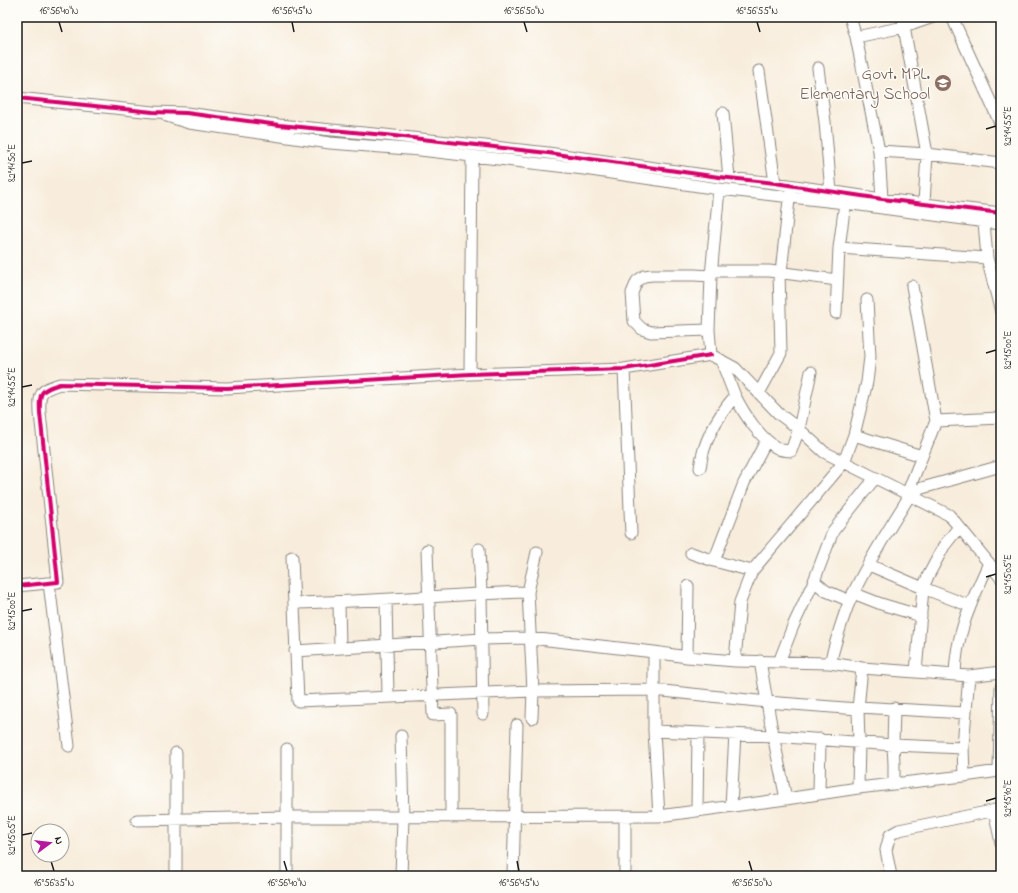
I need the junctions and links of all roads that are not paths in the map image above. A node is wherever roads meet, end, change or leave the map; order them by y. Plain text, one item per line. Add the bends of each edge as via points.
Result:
1 (850, 17) edge
2 (933, 17) edge
3 (952, 17) edge
4 (903, 22) edge
5 (856, 37) junction
6 (818, 68) dead end
7 (759, 71) dead end
8 (17, 98) edge
9 (153, 112) junction
10 (723, 113) dead end
11 (1000, 123) edge
12 (879, 152) junction
13 (927, 154) junction
14 (472, 156) junction
15 (1001, 163) edge
16 (729, 178) junction
17 (775, 184) junction
18 (719, 189) junction
19 (790, 192) junction
20 (831, 192) junction
21 (882, 199) junction
22 (845, 203) junction
23 (924, 203) junction
24 (1001, 214) edge
25 (984, 222) junction
26 (1001, 224) edge
27 (839, 248) junction
28 (987, 258) junction
29 (781, 272) junction
30 (711, 274) junction
31 (838, 280) junction
32 (912, 286) dead end
33 (868, 300) dead end
34 (1001, 312) edge
35 (836, 313) dead end
36 (709, 330) junction
37 (711, 355) junction
38 (721, 360) junction
39 (624, 369) junction
40 (811, 372) dead end
41 (470, 374) junction
42 (760, 393) junction
43 (735, 396) junction
44 (1001, 418) edge
45 (936, 421) junction
46 (799, 429) junction
47 (854, 435) junction
48 (766, 441) junction
49 (922, 456) junction
50 (844, 462) junction
51 (1001, 466) edge
52 (700, 468) dead end
53 (875, 478) junction
54 (909, 495) junction
55 (960, 527) junction
56 (631, 534) dead end
57 (479, 549) dead end
58 (427, 550) dead end
59 (537, 552) dead end
60 (691, 553) dead end
61 (292, 557) dead end
62 (714, 561) junction
63 (989, 563) junction
64 (869, 565) junction
65 (752, 571) junction
66 (1001, 578) edge
67 (814, 581) junction
68 (49, 583) junction
69 (17, 586) edge
70 (688, 586) dead end
71 (923, 588) junction
72 (528, 592) junction
73 (481, 593) junction
74 (430, 597) junction
75 (852, 597) junction
76 (386, 600) junction
77 (338, 603) junction
78 (295, 604) junction
79 (970, 606) junction
80 (921, 616) junction
81 (530, 638) junction
82 (482, 639) junction
83 (431, 643) junction
84 (387, 646) junction
85 (340, 648) junction
86 (296, 651) junction
87 (654, 652) junction
88 (687, 657) junction
89 (735, 661) junction
90 (760, 661) junction
91 (779, 662) junction
92 (830, 663) junction
93 (862, 668) junction
94 (916, 672) junction
95 (1001, 672) edge
96 (955, 675) junction
97 (969, 676) junction
98 (1001, 687) edge
99 (654, 690) junction
100 (533, 691) junction
101 (483, 694) junction
102 (433, 695) junction
103 (388, 696) junction
104 (767, 702) junction
105 (858, 708) junction
106 (894, 708) junction
107 (966, 713) junction
108 (483, 714) dead end
109 (532, 718) dead end
110 (517, 724) dead end
111 (654, 731) junction
112 (698, 733) junction
113 (734, 734) junction
114 (401, 736) dead end
115 (773, 736) junction
116 (820, 739) junction
117 (859, 742) junction
118 (893, 745) junction
119 (69, 746) dead end
120 (963, 748) junction
121 (287, 749) dead end
122 (176, 753) dead end
123 (1000, 771) edge
124 (964, 776) junction
125 (894, 784) junction
126 (858, 788) junction
127 (819, 794) junction
128 (786, 799) junction
129 (731, 806) junction
130 (997, 810) edge
131 (697, 811) junction
132 (625, 816) junction
133 (658, 816) junction
134 (287, 817) junction
135 (451, 817) junction
136 (514, 817) junction
137 (403, 818) junction
138 (177, 819) junction
139 (137, 820) dead end
140 (1001, 843) edge
141 (176, 876) edge
142 (287, 876) edge
143 (401, 876) edge
144 (513, 876) edge
145 (625, 876) edge
146 (891, 876) edge

1 - 5 street
2 - 4 street
3 - 11 street
4 - 5 street
4 - 13 street
5 - 12 street
6 - 20 street
7 - 17 street
8 - 9 street
9 - 14 street via 189,123 307,140
9 - 16 street via 186,113 548,153
10 - 16 street
12 - 13 street
12 - 21 street
13 - 15 street
13 - 23 street
14 - 18 street
14 - 41 street
16 - 17 street
17 - 19 street
18 - 19 street
18 - 30 street
19 - 20 street
19 - 22 street
19 - 29 street
20 - 21 street
21 - 23 street
22 - 25 street
22 - 27 street
23 - 24 street
25 - 26 street
25 - 28 street
27 - 28 street
27 - 31 street
28 - 34 street
29 - 30 street
29 - 31 street
29 - 42 street via 781,353
30 - 36 street
30 - 36 street via 644,276 637,281 632,293 634,321 642,329 651,332
31 - 35 street
32 - 45 street
33 - 47 street via 870,357 867,382
36 - 37 street
37 - 38 street
37 - 39 street
38 - 42 street via 735,368
38 - 43 street
39 - 41 street
39 - 56 street
40 - 46 street
41 - 68 street via 226,388 60,384 45,389 39,397 40,413 58,582
42 - 46 street via 779,414
43 - 48 street via 742,410
43 - 52 street via 713,428 701,455
44 - 45 street
45 - 49 street
46 - 48 street via 791,451 780,450
46 - 50 street via 824,452
47 - 49 street
47 - 50 street
48 - 62 street via 744,483
49 - 54 street
50 - 53 street
50 - 65 street
51 - 54 street via 922,488
53 - 54 street
53 - 67 street via 833,531
54 - 55 street via 949,515
54 - 64 street
55 - 63 street
55 - 71 street via 944,546
57 - 73 street
58 - 74 street
59 - 72 street
60 - 62 street
61 - 78 street
62 - 65 street
63 - 66 street
63 - 79 street
64 - 71 street
64 - 75 street
65 - 89 street via 740,602
67 - 75 street via 826,591
67 - 91 street
68 - 69 street
68 - 119 street
70 - 88 street
71 - 79 street
71 - 80 street
72 - 73 street
72 - 81 street
73 - 74 street
73 - 82 street
74 - 76 street
74 - 83 street
75 - 80 street
75 - 92 street
76 - 77 street
76 - 84 street
77 - 78 street
77 - 85 street
78 - 86 street
79 - 96 street via 959,637
80 - 94 street
81 - 82 street
81 - 87 street
81 - 100 street
82 - 83 street
82 - 101 street
83 - 84 street
83 - 102 street
84 - 85 street
84 - 103 street
85 - 86 street
86 - 103 street via 298,700
87 - 88 street
87 - 99 street
88 - 89 street
89 - 90 street
90 - 91 street
90 - 104 street
91 - 92 street
92 - 93 street
93 - 94 street
93 - 105 street
94 - 96 street
95 - 97 street
96 - 97 street
97 - 107 street
98 - 123 street
99 - 100 street
99 - 104 street
99 - 111 street
100 - 101 street
100 - 109 street
101 - 102 street
101 - 108 street
102 - 103 street
102 - 135 street via 433,715 451,714
104 - 105 street
104 - 115 street
105 - 106 street
105 - 117 street
106 - 107 street
106 - 118 street
107 - 120 street
110 - 136 street
111 - 112 street
111 - 133 street
112 - 113 street
112 - 131 street
113 - 115 street
113 - 129 street
114 - 137 street
115 - 116 street
115 - 128 street
116 - 117 street
116 - 127 street
117 - 118 street
117 - 126 street
118 - 120 street
118 - 125 street
120 - 124 street
121 - 134 street
122 - 138 street
123 - 124 street
124 - 125 street
125 - 126 street
126 - 127 street
127 - 128 street
128 - 129 street
129 - 131 street
130 - 140 street
130 - 146 street via 898,830 890,836 886,850
131 - 133 street
132 - 133 street
132 - 136 street
132 - 145 street
134 - 137 street
134 - 138 street
134 - 142 street
135 - 136 street
135 - 137 street
136 - 144 street
137 - 143 street
138 - 139 street
138 - 141 street

